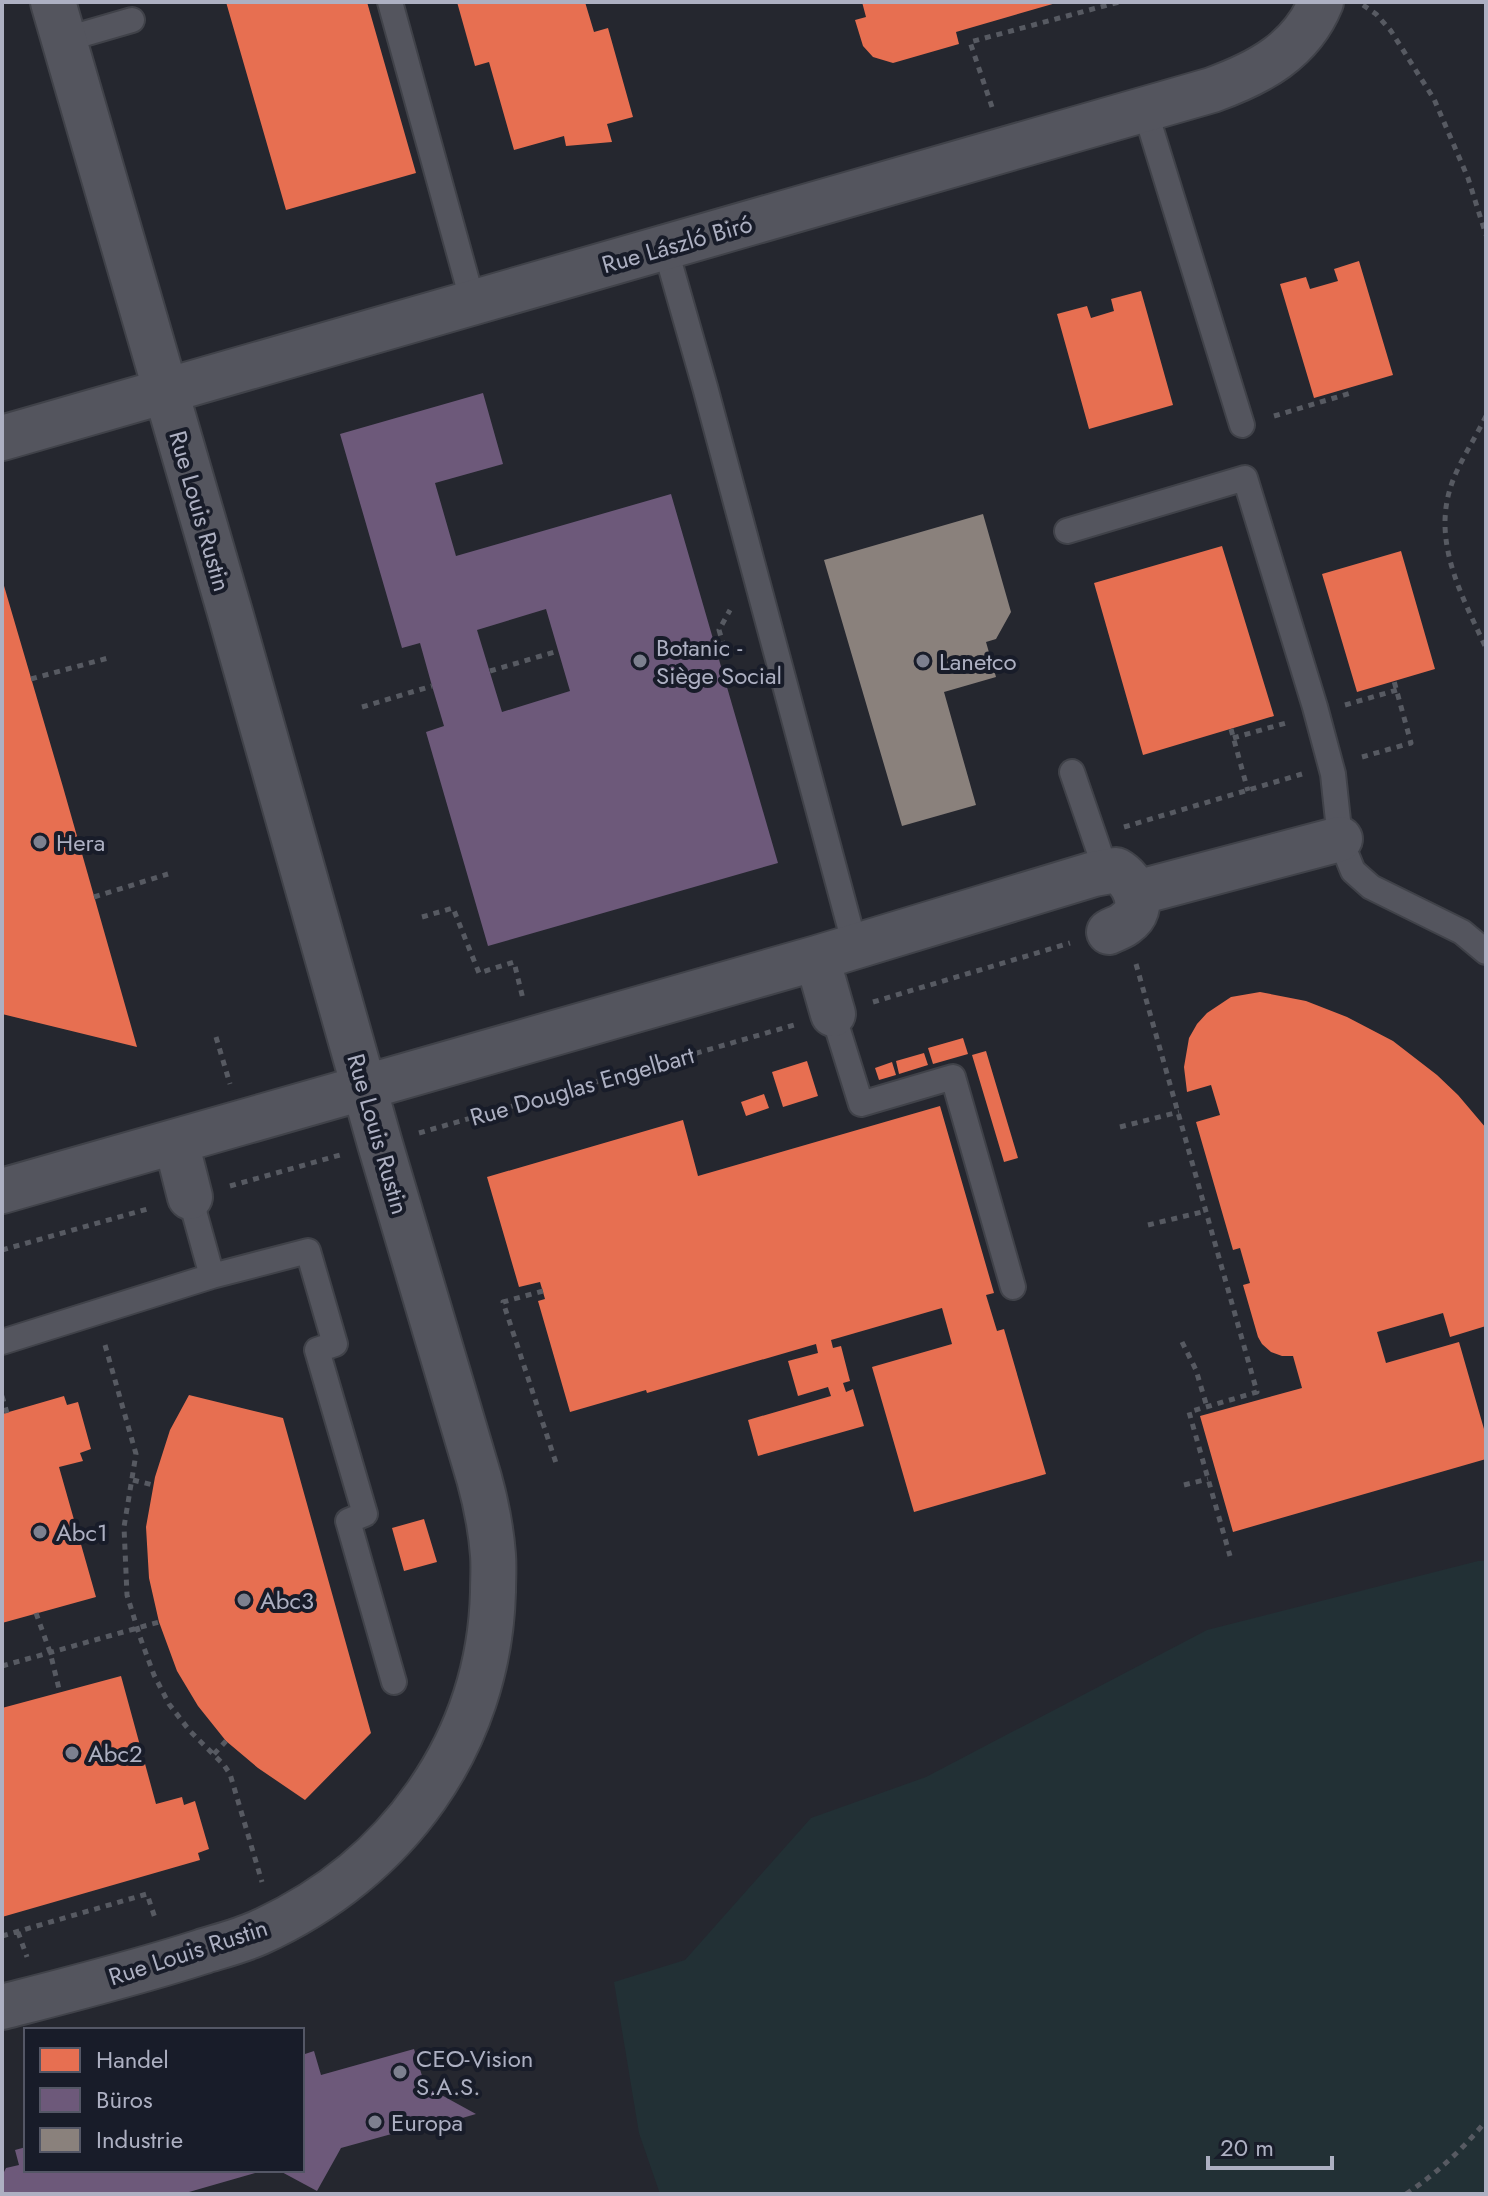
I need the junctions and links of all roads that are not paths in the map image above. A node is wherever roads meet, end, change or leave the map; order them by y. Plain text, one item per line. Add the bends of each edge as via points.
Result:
1 (390, 2) edge
2 (1321, 2) edge
3 (132, 20) dead end
4 (58, 21) edge
5 (1145, 110) junction
6 (665, 247) junction
7 (473, 303) junction
8 (165, 391) junction
9 (1242, 425) road end
10 (2, 438) edge
11 (1067, 531) dead end
12 (1072, 772) dead end
13 (1340, 839) junction
14 (1114, 891) junction
15 (836, 952) junction
16 (1486, 952) edge
17 (833, 1014) joint
18 (365, 1087) junction
19 (176, 1142) junction
20 (2, 1191) edge
21 (190, 1197) joint
22 (212, 1276) junction
23 (1013, 1287) dead end
24 (2, 1342) edge
25 (394, 1682) dead end
26 (2, 2007) edge

1 - 7 lane
2 - 5 street, Rue László Biró via 1297,40 1275,61 1212,90
3 - 4 lane
4 - 8 street, Rue Louis Rustin
5 - 6 street, Rue László Biró
5 - 9 lane
6 - 7 street, Rue László Biró
6 - 15 lane via 705,387
7 - 8 street, Rue László Biró
8 - 10 street, Rue László Biró
8 - 18 street, Rue Louis Rustin
11 - 13 lane via 1245,478 1315,707
12 - 14 lane
13 - 14 street
13 - 16 lane via 1353,871 1371,887 1462,932
14 - 15 street
15 - 17 street
15 - 18 street
17 - 23 lane via 861,1104 953,1077
18 - 19 street
18 - 26 street, Rue Louis Rustin via 486,1505 494,1557 492,1609 474,1705 445,1767 387,1844 312,1904 256,1934
19 - 20 street
19 - 21 street
21 - 22 lane
22 - 24 lane
22 - 25 lane via 308,1251 335,1344 317,1350 365,1514 348,1521

